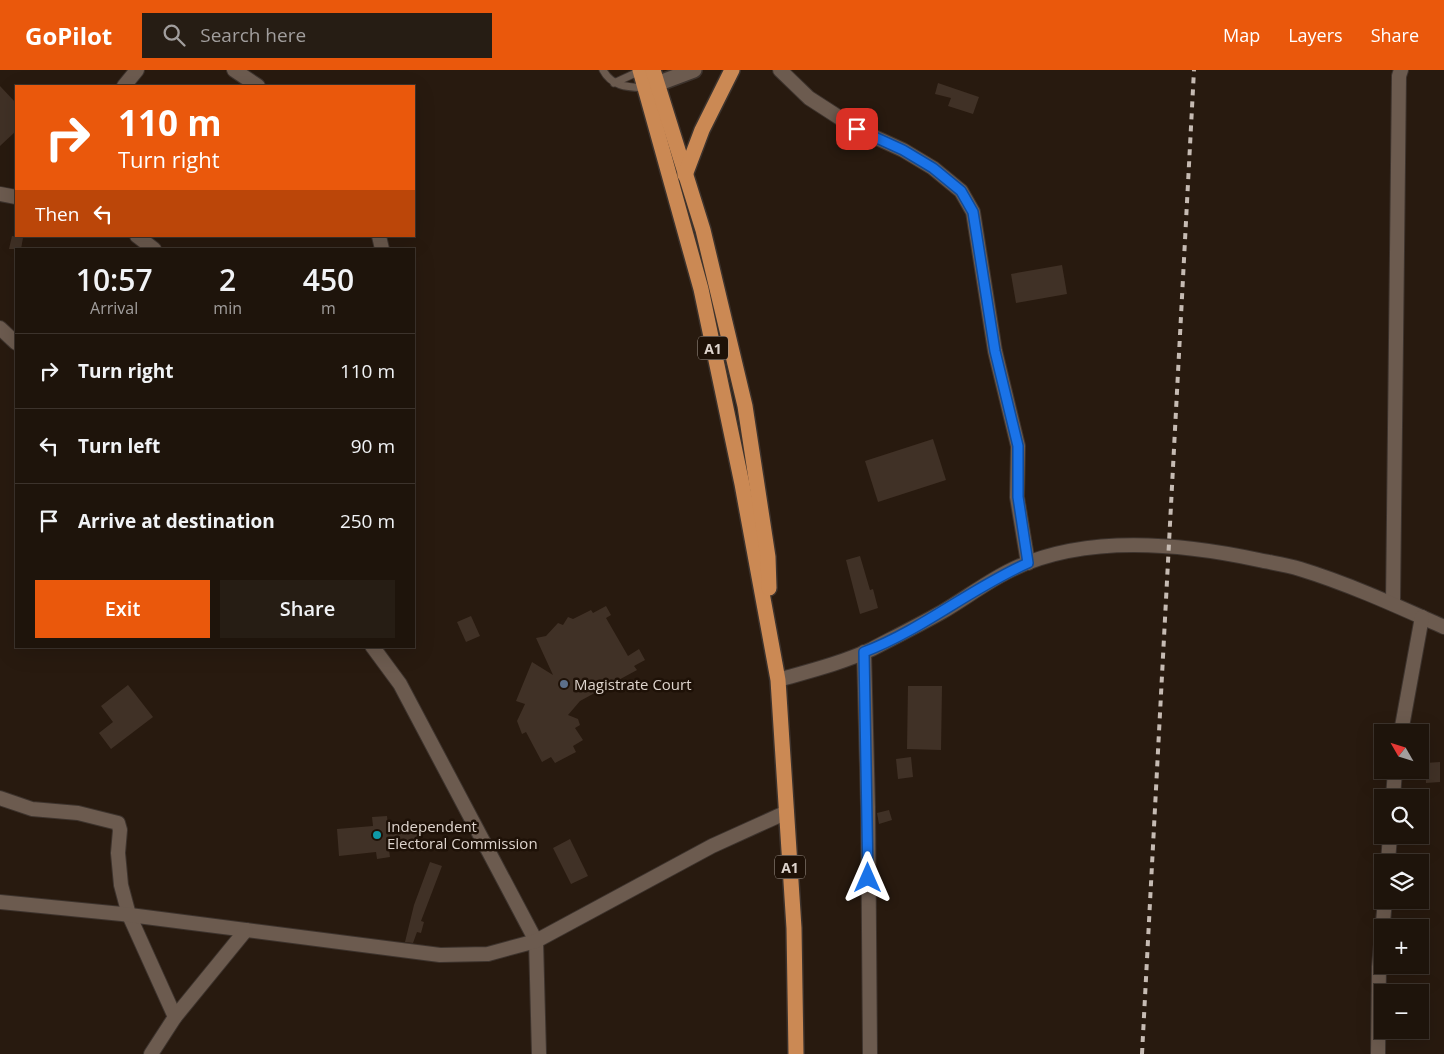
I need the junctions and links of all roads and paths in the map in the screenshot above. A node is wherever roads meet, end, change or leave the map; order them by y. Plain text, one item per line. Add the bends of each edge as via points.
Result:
1 (137, 70) edge
2 (234, 70) edge
3 (603, 70) edge
4 (694, 70) edge
5 (732, 70) edge
6 (780, 70) edge
7 (1401, 70) edge
8 (646, 75) edge
9 (614, 83) junction
10 (125, 85) edge
11 (256, 85) edge
12 (686, 175) junction
13 (0, 194) edge
14 (15, 196) edge
15 (138, 237) edge
16 (153, 248) edge
17 (0, 328) edge
18 (15, 342) edge
19 (1028, 563) junction
20 (1393, 604) junction
21 (1422, 617) junction
22 (1444, 627) edge
23 (770, 630) junction
24 (373, 648) edge
25 (864, 652) junction
26 (778, 680) junction
27 (1402, 724) edge
28 (0, 798) edge
29 (786, 812) junction
30 (0, 902) edge
31 (1384, 909) edge
32 (129, 915) junction
33 (246, 930) junction
34 (536, 941) junction
35 (175, 1017) junction
36 (151, 1054) edge
37 (539, 1054) edge
38 (796, 1054) edge
39 (870, 1054) edge
40 (1378, 1054) edge

1 - 10 street
2 - 11 street
3 - 9 lane
4 - 8 main road
5 - 12 highway via 702,130
6 - 19 street via 809,98 857,129 933,168 961,191 973,212 995,351 1018,446 1018,497
7 - 20 street
8 - 9 lane
8 - 9 lane via 625,87
8 - 12 highway, A1
8 - 23 highway, A1 via 701,289
12 - 23 highway, A1 via 716,280 745,406 768,557
13 - 14 street
15 - 16 street
17 - 18 street
19 - 20 street via 1067,551 1105,546 1218,551 1299,569
19 - 25 street
20 - 21 street
21 - 22 street
21 - 27 street
23 - 26 highway, A1
24 - 34 street via 400,684
25 - 26 street
25 - 39 street
26 - 29 highway, A1
28 - 32 street via 32,809 78,813 118,823 121,885
29 - 34 street via 712,846
29 - 38 highway, A1 via 794,928
30 - 32 street
31 - 40 street via 1379,967
32 - 33 street
32 - 35 street
33 - 34 street via 440,955 488,954
33 - 35 street
34 - 37 street
35 - 36 street

